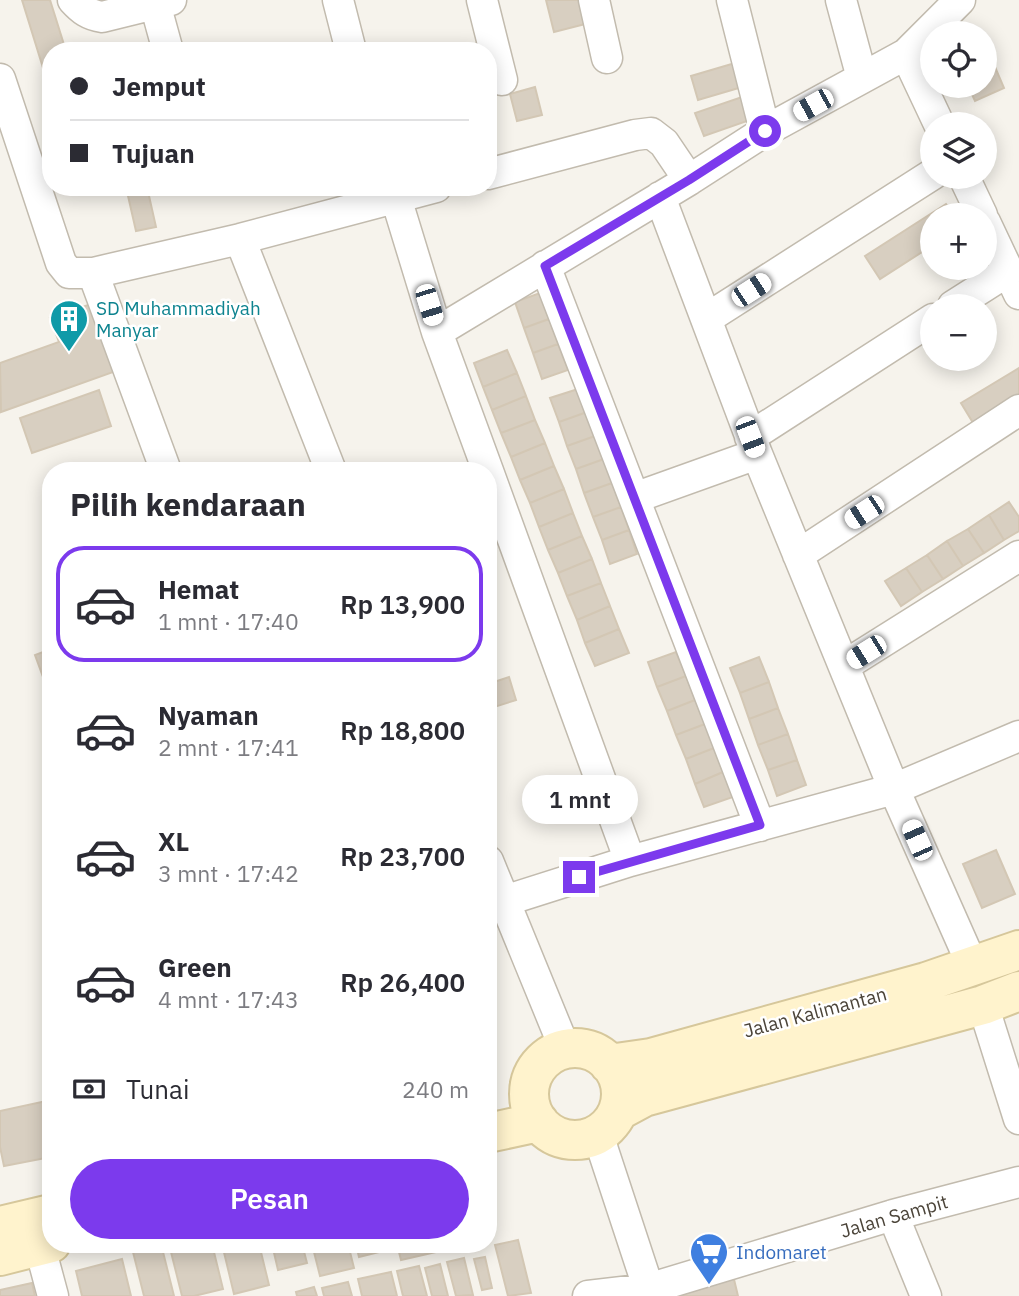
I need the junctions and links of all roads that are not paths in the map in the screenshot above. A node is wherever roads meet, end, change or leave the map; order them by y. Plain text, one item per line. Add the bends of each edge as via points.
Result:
1 (73, 0) edge
2 (338, 0) edge
3 (482, 0) edge
4 (594, 0) edge
5 (733, 0) edge
6 (841, 0) edge
7 (960, 0) edge
8 (160, 1) edge
9 (167, 42) edge
10 (349, 42) edge
11 (492, 42) edge
12 (906, 54) junction
13 (607, 58) dead end
14 (497, 60) edge
15 (862, 78) junction
16 (0, 79) edge
17 (502, 80) dead end
18 (933, 112) edge
19 (6, 115) edge
20 (765, 131) junction
21 (497, 172) edge
22 (689, 180) junction
23 (920, 182) edge
24 (403, 196) edge
25 (660, 197) junction
26 (396, 198) junction
27 (240, 239) junction
28 (997, 248) edge
29 (545, 266) junction
30 (93, 273) junction
31 (1013, 282) edge
32 (983, 294) edge
33 (706, 319) junction
34 (920, 328) edge
35 (437, 331) junction
36 (1019, 410) edge
37 (754, 446) junction
38 (163, 462) edge
39 (327, 462) edge
40 (485, 462) edge
41 (497, 496) edge
42 (634, 498) junction
43 (798, 555) junction
44 (1019, 556) edge
45 (844, 666) junction
46 (1019, 736) edge
47 (894, 789) junction
48 (760, 825) junction
49 (629, 861) junction
50 (497, 902) edge
51 (497, 904) edge
52 (1019, 950) edge
53 (973, 967) junction
54 (1019, 992) edge
55 (984, 1005) junction
56 (565, 1049) junction
57 (609, 1064) junction
58 (497, 1107) edge
59 (534, 1108) junction
60 (1019, 1119) edge
61 (608, 1123) junction
62 (497, 1128) edge
63 (1019, 1182) edge
64 (893, 1215) junction
65 (35, 1229) edge
66 (0, 1256) edge
67 (649, 1292) edge
68 (52, 1296) edge
69 (587, 1296) edge
70 (926, 1296) edge

1 - 8 street via 82,10 102,17
2 - 10 street
3 - 11 street
4 - 13 street
5 - 20 street
6 - 15 street
7 - 12 street
8 - 9 street
12 - 15 street
12 - 18 street
14 - 17 street
15 - 20 street
16 - 19 street
19 - 30 street via 61,263 69,273
20 - 22 street
21 - 22 street via 651,133
22 - 25 street
23 - 33 street
24 - 26 street
25 - 29 street
25 - 33 street
26 - 27 street
26 - 35 street
27 - 30 street
27 - 39 street
28 - 31 street
29 - 35 street
29 - 42 street
30 - 38 street
31 - 32 street
33 - 37 street
34 - 37 street
35 - 40 street
36 - 43 street
37 - 42 street
37 - 43 street
41 - 49 street
42 - 48 street
43 - 45 street
44 - 45 street
45 - 47 street
46 - 47 street
47 - 48 street
47 - 53 street
48 - 49 street
49 - 50 street
51 - 56 street
52 - 53 main road, Jalan Kalimantan
53 - 57 main road, Jalan Kalimantan via 652,1058
54 - 55 main road, Jalan Kalimantan
55 - 60 street
55 - 61 main road, Jalan Kalimantan via 644,1097
56 - 57 main road via 580,1048
56 - 59 main road via 538,1066 531,1079
57 - 61 main road via 621,1095
58 - 59 main road
59 - 61 main road via 550,1133 564,1139 581,1140
59 - 62 main road
61 - 67 street
63 - 64 street, Jalan Sampit
64 - 67 street, Jalan Sampit
64 - 70 street
65 - 66 main road
65 - 68 street
67 - 69 street, Jalan Sampit

